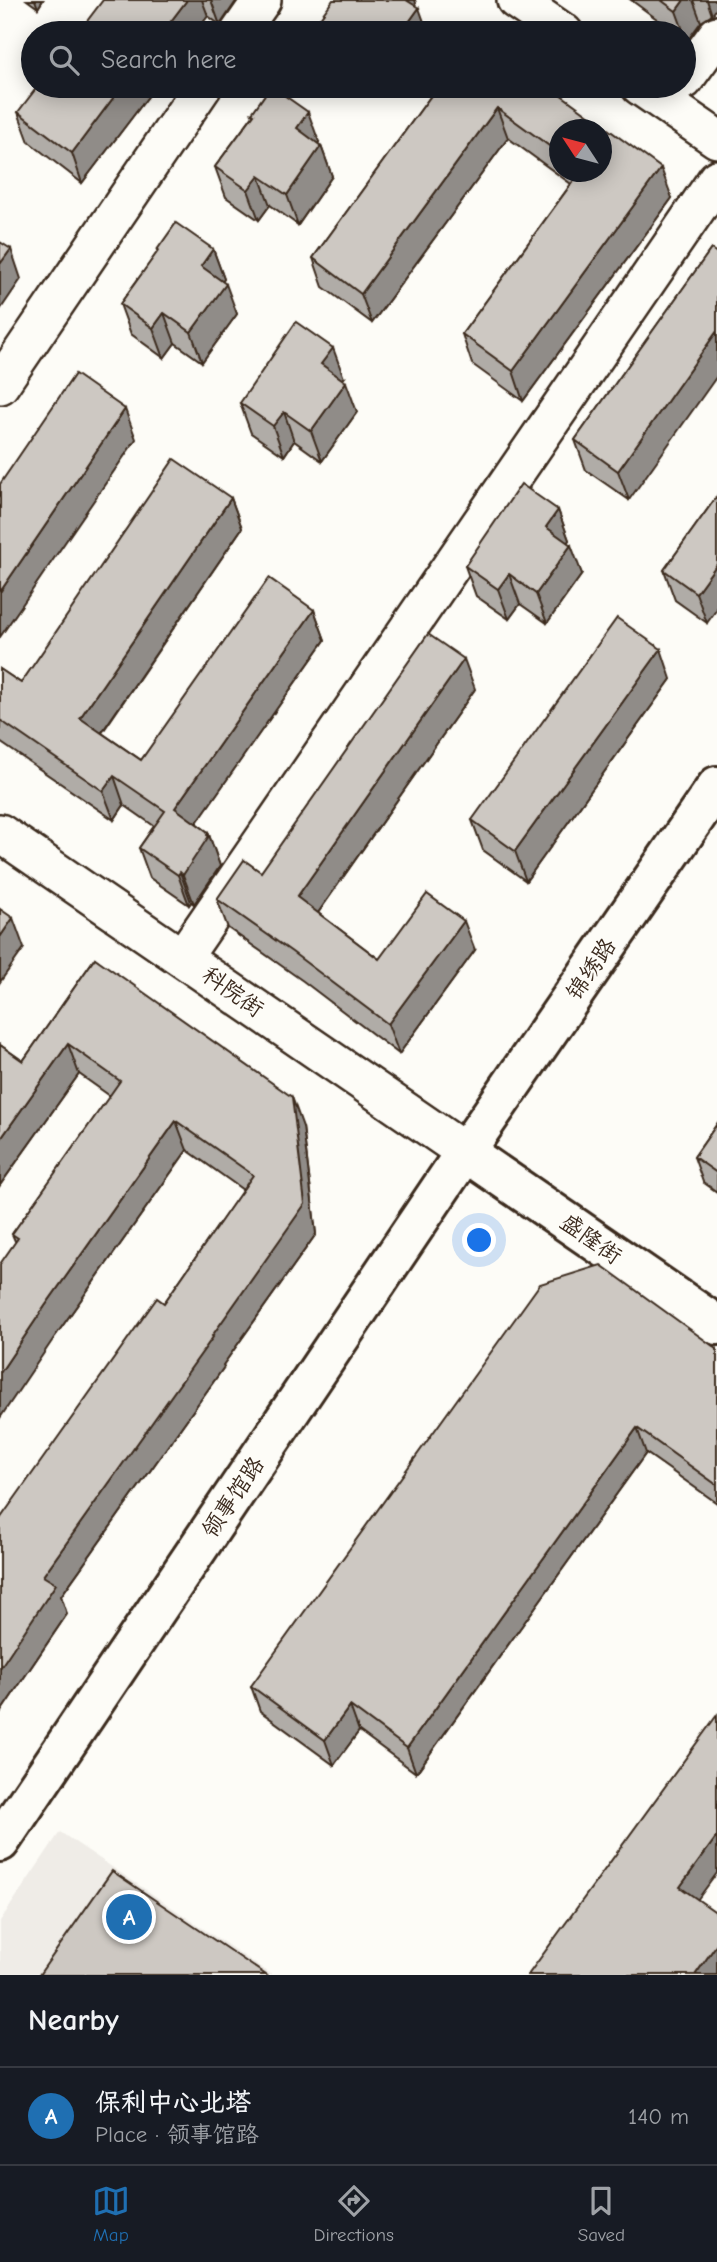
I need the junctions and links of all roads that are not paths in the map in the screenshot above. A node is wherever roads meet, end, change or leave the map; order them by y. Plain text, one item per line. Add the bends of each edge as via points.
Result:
1 (262, 0) edge
2 (516, 0) edge
3 (247, 21) edge
4 (547, 21) edge
5 (717, 35) edge
6 (696, 58) edge
7 (196, 98) edge
8 (677, 98) edge
9 (717, 139) edge
10 (717, 179) edge
11 (0, 385) edge
12 (717, 786) edge
13 (0, 833) edge
14 (183, 957) junction
15 (465, 1152) junction
16 (717, 1325) edge
17 (0, 1842) edge

1 - 3 street
2 - 4 street
5 - 6 street
7 - 11 street
8 - 9 street
10 - 14 street
12 - 15 main road, 锦绣路
13 - 14 street, 科院街
14 - 15 street, 科院街
15 - 16 main road, 盛隆街
15 - 17 main road, 领事馆路

